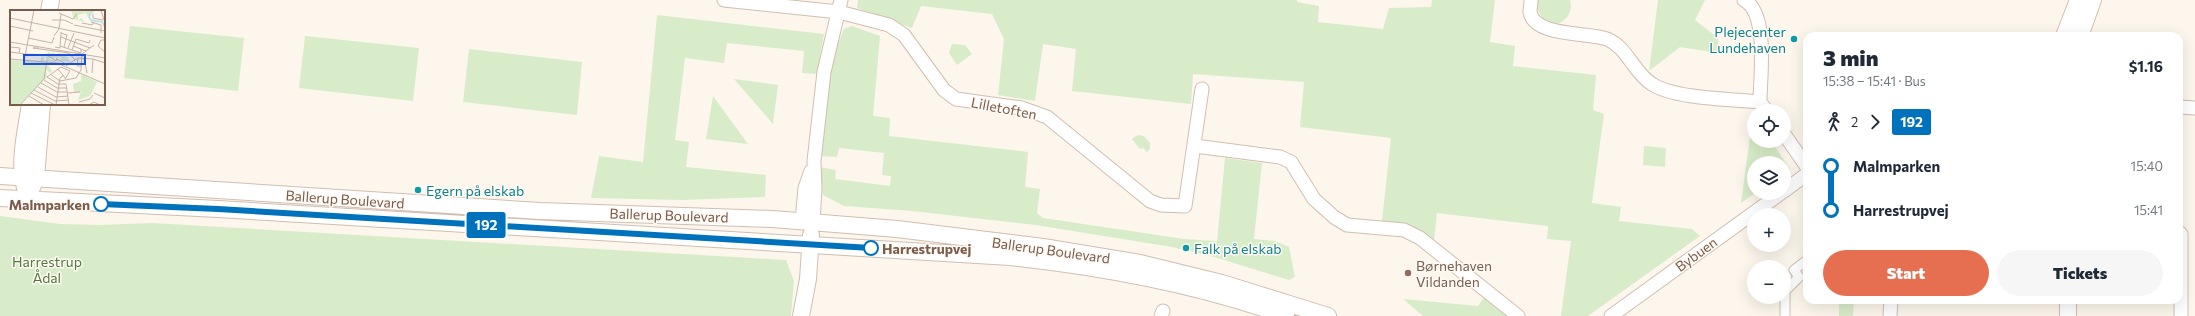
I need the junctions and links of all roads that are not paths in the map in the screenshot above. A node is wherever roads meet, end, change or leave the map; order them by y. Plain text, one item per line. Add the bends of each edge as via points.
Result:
1 (51, 0) edge
2 (724, 0) edge
3 (1531, 0) edge
4 (1744, 0) edge
5 (2078, 0) edge
6 (2093, 0) edge
7 (840, 6) edge
8 (49, 10) edge
9 (2066, 32) edge
10 (2081, 32) edge
11 (1202, 88) dead end
12 (1750, 104) edge
13 (1764, 104) edge
14 (30, 105) edge
15 (42, 105) edge
16 (2183, 107) edge
17 (2195, 108) edge
18 (1791, 144) edge
19 (1195, 146) junction
20 (1803, 160) edge
21 (0, 176) edge
22 (1803, 177) edge
23 (29, 178) junction
24 (1791, 186) edge
25 (0, 198) edge
26 (28, 200) junction
27 (1771, 200) edge
28 (807, 221) junction
29 (805, 244) junction
30 (1803, 263) edge
31 (1891, 304) edge
32 (2062, 304) edge
33 (2068, 304) edge
34 (2181, 304) edge
35 (797, 316) edge
36 (801, 316) edge
37 (1286, 316) edge
38 (1328, 316) edge
39 (1518, 316) edge
40 (1611, 316) edge
41 (1785, 316) edge
42 (1890, 316) edge
43 (2062, 316) edge
44 (2068, 316) edge
45 (2181, 316) edge

1 - 8 street
2 - 7 street, Lilletoften
3 - 12 street via 1530,12 1539,26 1608,40 1619,48 1652,84 1664,90
4 - 13 street via 1752,4 1759,20
5 - 9 street
6 - 10 street
7 - 19 street, Lilletoften via 901,31 914,45 944,90 956,99 1022,108 1047,117 1155,204 1185,206
7 - 28 street via 824,72 814,161 815,189
11 - 19 street, Lilletoften
14 - 23 street
15 - 23 street
16 - 17 street
18 - 20 street
19 - 39 street via 1280,157 1291,162 1314,199 1334,217 1347,225 1404,230 1420,238
21 - 23 street, Ballerup Boulevard
22 - 24 street
23 - 26 street
23 - 28 street, Ballerup Boulevard via 532,210
25 - 26 street, Ballerup Boulevard
26 - 29 street, Ballerup Boulevard
27 - 40 street, Bybuen
28 - 29 street
28 - 38 street, Ballerup Boulevard via 897,229 1108,257 1215,281
29 - 35 street
29 - 36 street
29 - 37 street, Ballerup Boulevard via 959,253 1077,266 1175,284
30 - 41 street via 1794,270 1799,277 1785,291
31 - 42 street
32 - 43 street
33 - 44 street
34 - 45 street

